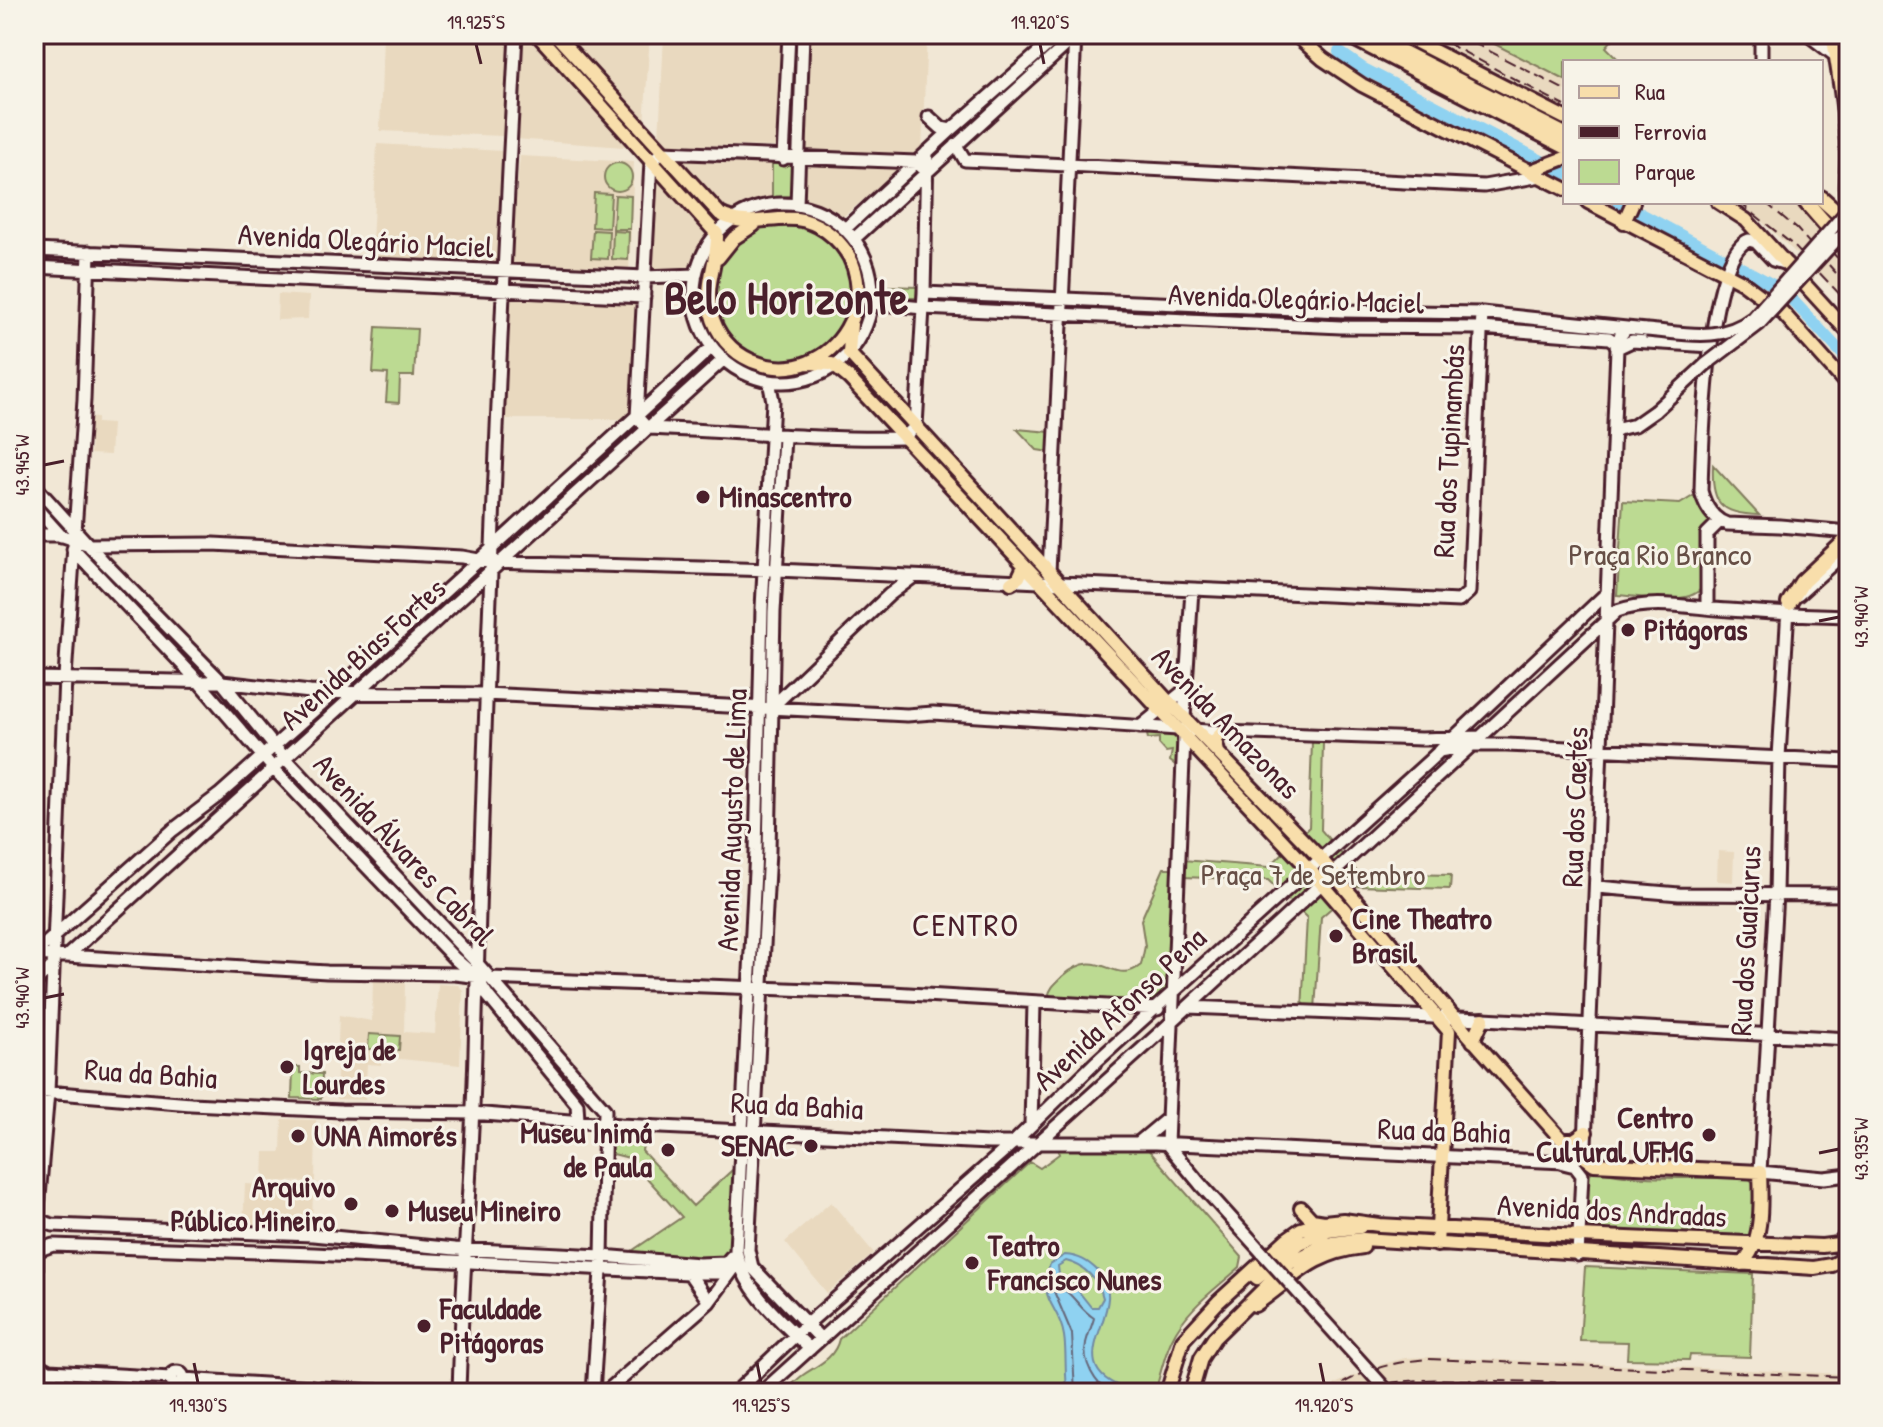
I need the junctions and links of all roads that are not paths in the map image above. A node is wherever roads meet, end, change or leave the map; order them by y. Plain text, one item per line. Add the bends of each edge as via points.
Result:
1 (516, 34) edge
2 (537, 34) edge
3 (555, 34) edge
4 (789, 34) edge
5 (803, 34) edge
6 (1060, 34) edge
7 (1295, 34) edge
8 (1330, 34) edge
9 (1346, 34) edge
10 (1401, 34) edge
11 (1761, 34) edge
12 (1807, 34) edge
13 (1832, 34) edge
14 (1843, 34) edge
15 (1076, 35) edge
16 (1366, 40) edge
17 (1836, 56) junction
18 (1761, 60) edge
19 (1849, 71) edge
20 (1843, 91) junction
21 (929, 117) dead end
22 (1563, 120) edge
23 (1849, 122) edge
24 (951, 130) junction
25 (1563, 134) edge
26 (956, 145) junction
27 (1563, 145) edge
28 (662, 152) junction
29 (927, 152) junction
30 (783, 159) junction
31 (798, 159) junction
32 (651, 162) junction
33 (916, 162) junction
34 (1070, 166) junction
35 (927, 172) junction
36 (1553, 173) edge
37 (1823, 200) edge
38 (1595, 204) edge
39 (1721, 204) edge
40 (1808, 204) edge
41 (797, 205) junction
42 (1849, 206) edge
43 (1628, 213) edge
44 (732, 219) junction
45 (763, 221) junction
46 (1849, 223) edge
47 (846, 228) junction
48 (1849, 233) edge
49 (717, 234) junction
50 (855, 238) junction
51 (34, 250) edge
52 (1849, 251) edge
53 (89, 252) junction
54 (1787, 264) junction
55 (34, 267) edge
56 (1811, 267) junction
57 (713, 268) junction
58 (88, 269) junction
59 (1727, 271) junction
60 (504, 272) junction
61 (696, 275) junction
62 (645, 277) junction
63 (1783, 284) junction
64 (503, 290) junction
65 (924, 293) junction
66 (644, 297) junction
67 (1063, 298) junction
68 (872, 303) junction
69 (923, 308) junction
70 (1482, 313) junction
71 (1063, 314) junction
72 (851, 324) junction
73 (1481, 328) junction
74 (1626, 329) junction
75 (1849, 333) edge
76 (1711, 346) junction
77 (712, 347) junction
78 (1617, 348) junction
79 (849, 353) junction
80 (724, 359) junction
81 (807, 363) junction
82 (835, 365) junction
83 (769, 381) junction
84 (1849, 387) edge
85 (637, 417) junction
86 (916, 426) junction
87 (647, 428) junction
88 (1614, 430) junction
89 (771, 434) junction
90 (784, 437) junction
91 (903, 438) junction
92 (34, 485) edge
93 (34, 506) edge
94 (1715, 517) junction
95 (34, 535) edge
96 (60, 535) junction
97 (1849, 535) edge
98 (75, 540) junction
99 (90, 545) junction
100 (492, 548) junction
101 (1849, 549) edge
102 (86, 564) junction
103 (490, 564) junction
104 (1024, 566) junction
105 (770, 570) junction
106 (1049, 572) junction
107 (886, 576) junction
108 (913, 577) junction
109 (1011, 583) junction
110 (1040, 584) junction
111 (1060, 584) junction
112 (1192, 589) junction
113 (1606, 594) junction
114 (889, 595) junction
115 (1707, 608) junction
116 (1788, 609) junction
117 (1849, 616) edge
118 (1605, 623) junction
119 (1584, 641) junction
120 (1603, 652) junction
121 (65, 677) junction
122 (34, 678) edge
123 (199, 682) junction
124 (222, 682) junction
125 (1185, 690) junction
126 (310, 692) junction
127 (335, 692) junction
128 (355, 693) junction
129 (485, 694) junction
130 (766, 707) junction
131 (1164, 707) junction
132 (315, 709) junction
133 (1495, 722) junction
134 (1140, 727) junction
135 (1185, 728) junction
136 (1223, 732) junction
137 (1421, 739) junction
138 (1451, 739) junction
139 (1477, 741) junction
140 (1506, 745) junction
141 (274, 746) junction
142 (1601, 748) junction
143 (1439, 751) junction
144 (1218, 752) junction
145 (263, 756) junction
146 (285, 757) junction
147 (1779, 757) junction
148 (1429, 761) junction
149 (1849, 761) edge
150 (273, 768) junction
151 (1321, 859) junction
152 (1310, 870) junction
153 (1333, 873) junction
154 (1321, 884) junction
155 (1597, 887) junction
156 (1776, 893) junction
157 (1849, 895) edge
158 (53, 936) junction
159 (34, 954) edge
160 (53, 954) junction
161 (69, 954) junction
162 (477, 963) junction
163 (52, 967) junction
164 (476, 977) junction
165 (489, 978) junction
166 (34, 983) edge
167 (755, 989) junction
168 (1172, 993) junction
169 (1034, 1003) junction
170 (1130, 1007) junction
171 (1188, 1007) junction
172 (1158, 1009) junction
173 (1437, 1018) junction
174 (1454, 1018) junction
175 (1483, 1019) junction
176 (1171, 1022) junction
177 (1590, 1025) junction
178 (1137, 1027) junction
179 (1768, 1034) junction
180 (1849, 1039) edge
181 (1152, 1040) junction
182 (1473, 1041) junction
183 (1170, 1052) junction
184 (34, 1091) edge
185 (48, 1092) junction
186 (472, 1113) junction
187 (605, 1117) junction
188 (1168, 1118) junction
189 (578, 1120) junction
190 (1031, 1125) junction
191 (750, 1129) junction
192 (1586, 1132) junction
193 (1055, 1133) junction
194 (1562, 1140) junction
195 (1039, 1142) junction
196 (1013, 1143) junction
197 (1138, 1143) junction
198 (1167, 1144) junction
199 (1194, 1146) junction
200 (1580, 1155) junction
201 (1442, 1158) junction
202 (1179, 1160) junction
203 (1558, 1161) junction
204 (1760, 1172) junction
205 (36, 1175) edge
206 (1849, 1175) edge
207 (1759, 1207) junction
208 (1301, 1208) dead end
209 (37, 1220) junction
210 (1324, 1222) junction
211 (1379, 1225) junction
212 (1437, 1227) junction
213 (1579, 1236) junction
214 (1847, 1240) edge
215 (1756, 1244) junction
216 (1787, 1244) junction
217 (1437, 1245) junction
218 (465, 1249) junction
219 (36, 1251) junction
220 (741, 1254) junction
221 (1578, 1255) junction
222 (1849, 1257) edge
223 (464, 1262) junction
224 (602, 1262) junction
225 (1741, 1264) junction
226 (689, 1273) junction
227 (726, 1273) junction
228 (1264, 1280) junction
229 (750, 1283) junction
230 (35, 1286) edge
231 (709, 1302) junction
232 (806, 1325) junction
233 (796, 1335) junction
234 (820, 1338) junction
235 (810, 1349) junction
236 (35, 1367) edge
237 (49, 1371) junction
238 (35, 1383) edge
239 (35, 1393) edge
240 (411, 1393) edge
241 (459, 1393) edge
242 (593, 1393) edge
243 (605, 1393) edge
244 (735, 1393) edge
245 (761, 1393) edge
246 (1167, 1393) edge
247 (1191, 1393) edge
248 (1389, 1393) edge

1 - 60 street
2 - 32 main road
3 - 28 main road
4 - 30 street
5 - 31 street
6 - 24 street
7 - 36 main road via 1362,85
8 - 16 highway
9 - 16 highway
10 - 22 main road
11 - 18 street
12 - 17 street
13 - 17 main road
14 - 19 main road
15 - 26 street
15 - 34 street
16 - 25 highway
16 - 27 highway
17 - 20 main road
20 - 23 street
20 - 42 main road
21 - 24 street
24 - 29 street
26 - 34 street via 965,160
26 - 35 street
28 - 30 street
28 - 32 street
28 - 44 main road via 720,214
29 - 33 street
29 - 35 street
30 - 31 street
31 - 33 street
31 - 41 street
32 - 49 main road
32 - 62 street
33 - 35 street
33 - 47 street
34 - 36 street via 1484,186
34 - 67 street
35 - 50 street
35 - 65 street
37 - 46 highway
38 - 43 main road
39 - 54 main road via 1746,220
40 - 52 highway
41 - 44 street via 764,206
41 - 47 street
42 - 63 street, Avenida Olegário Maciel, bridge
43 - 59 main road
44 - 45 main road
44 - 49 street
45 - 57 main road via 734,238
45 - 72 main road via 805,221 839,243 858,283
47 - 50 street
48 - 56 street, bridge
49 - 57 main road
49 - 61 street
50 - 68 street via 869,269
51 - 53 street, Avenida Olegário Maciel
53 - 58 street
53 - 60 street, Avenida Olegário Maciel
54 - 59 street via 1773,260 1752,240 1738,247
54 - 75 main road
55 - 58 street, Avenida Olegário Maciel
56 - 63 street, bridge
56 - 88 street, bridge via 1759,324 1655,411 1635,425
57 - 81 main road via 709,303 727,344 760,364
58 - 64 street, Avenida Olegário Maciel
58 - 98 street
59 - 76 street
59 - 84 main road via 1782,312
60 - 62 street, Avenida Olegário Maciel
60 - 64 street
61 - 62 street, Avenida Olegário Maciel
61 - 77 street via 695,307
62 - 66 street
63 - 74 street, Avenida Olegário Maciel, bridge via 1753,318 1725,333
64 - 66 street, Avenida Olegário Maciel
64 - 100 street
65 - 67 street, Avenida Olegário Maciel
65 - 69 street
66 - 85 street
67 - 70 street, Avenida Olegário Maciel
67 - 71 street
68 - 69 street, Avenida Olegário Maciel
68 - 79 street via 867,324
69 - 71 street, Avenida Olegário Maciel
69 - 86 street
70 - 73 street, Rua dos Tupinambás
70 - 74 street, Avenida Olegário Maciel
71 - 73 street, Avenida Olegário Maciel
71 - 106 street
72 - 79 main road
72 - 81 main road via 832,348
73 - 78 street, Avenida Olegário Maciel via 1609,338
73 - 112 street, Rua dos Tupinambás via 1469,592 1459,601
74 - 78 street, Rua dos Caetés
76 - 78 street, Avenida Olegário Maciel via 1632,341
76 - 94 street via 1701,491
77 - 80 street
77 - 85 street
78 - 88 street, Rua dos Caetés
79 - 82 street
79 - 86 main road, Avenida Amazonas
80 - 83 street
80 - 87 street, Avenida Bias Fortes
81 - 82 main road
82 - 83 street via 802,381
82 - 91 main road, Avenida Amazonas
83 - 89 street, Avenida Augusto de Lima
85 - 87 street
85 - 100 street
86 - 91 street
86 - 106 main road, Avenida Amazonas
87 - 89 street
87 - 103 street, Avenida Bias Fortes
88 - 113 street, Rua dos Caetés
89 - 90 street
89 - 105 street, Avenida Augusto de Lima
90 - 91 street
90 - 105 street, Avenida Augusto de Lima
91 - 104 main road, Avenida Amazonas
92 - 98 street, Avenida Álvares Cabral
93 - 96 street, Avenida Álvares Cabral
94 - 97 street
94 - 115 street via 1707,534
95 - 96 street
96 - 98 street, Avenida Álvares Cabral
97 - 116 highway via 1802,582
98 - 99 street, Avenida Álvares Cabral
98 - 102 street, Avenida Álvares Cabral
98 - 121 street
99 - 102 street
99 - 103 street via 353,550
99 - 124 street, Avenida Álvares Cabral
100 - 103 street
101 - 116 street
102 - 123 street, Avenida Álvares Cabral
103 - 105 street
103 - 127 street, Avenida Bias Fortes
103 - 128 street, Avenida Bias Fortes
103 - 129 street
104 - 109 main road
104 - 110 main road, Avenida Amazonas
105 - 107 street
105 - 130 street, Avenida Augusto de Lima
106 - 111 main road, Avenida Amazonas
107 - 108 street
107 - 114 street
108 - 109 street
108 - 114 street
109 - 110 street
110 - 111 street
110 - 131 main road, Avenida Amazonas
111 - 112 street
111 - 131 main road, Avenida Amazonas
112 - 125 street
113 - 118 street, Rua dos Caetés
113 - 138 street, Avenida Afonso Pena
114 - 130 street
115 - 116 street, Avenida Afonso Pena
115 - 118 street, Avenida Afonso Pena via 1631,606
116 - 117 street, Avenida Afonso Pena
116 - 147 street, Rua dos Guaicurus
118 - 119 street, Avenida Afonso Pena
118 - 120 street, Rua dos Caetés
119 - 120 street via 1594,641
119 - 133 street, Avenida Afonso Pena
120 - 142 street, Rua dos Caetés
121 - 122 street
121 - 123 street
121 - 158 street
123 - 124 street
123 - 145 street, Avenida Álvares Cabral
124 - 126 street
124 - 141 street, Avenida Álvares Cabral
125 - 131 street
125 - 135 street
126 - 127 street
126 - 132 street
127 - 128 street
127 - 132 street, Avenida Bias Fortes
128 - 129 street
128 - 146 street, Avenida Bias Fortes
129 - 130 street
129 - 162 street
130 - 134 street
130 - 167 street, Avenida Augusto de Lima via 769,851
131 - 134 street
131 - 135 main road, Avenida Amazonas
132 - 141 street, Avenida Bias Fortes
133 - 139 street, Avenida Afonso Pena
133 - 140 street via 1498,739
134 - 135 street
135 - 136 street
135 - 144 main road, Avenida Amazonas
135 - 152 main road, Avenida Amazonas
135 - 168 street
136 - 137 street
136 - 144 main road via 1215,740
137 - 138 street
137 - 148 street
138 - 139 street
138 - 143 street, Avenida Afonso Pena
139 - 140 street
139 - 143 street
139 - 153 street, Avenida Afonso Pena
140 - 142 street
141 - 145 street, Avenida Bias Fortes
141 - 146 street, Avenida Álvares Cabral
142 - 147 street
142 - 155 street, Rua dos Caetés
143 - 148 street, Avenida Afonso Pena
144 - 151 main road, Avenida Amazonas
145 - 150 street, Avenida Álvares Cabral
145 - 158 street, Avenida Bias Fortes
146 - 150 street, Avenida Bias Fortes
146 - 162 street, Avenida Álvares Cabral
147 - 149 street
147 - 156 street, Rua dos Guaicurus
148 - 151 street, Avenida Afonso Pena
150 - 161 street, Avenida Bias Fortes
150 - 164 street, Avenida Álvares Cabral
151 - 152 street, Avenida Afonso Pena
151 - 153 main road, Avenida Amazonas
152 - 154 main road, Avenida Amazonas
152 - 168 street, Avenida Afonso Pena
153 - 154 street, Avenida Afonso Pena
153 - 174 main road, Avenida Amazonas
154 - 171 street, Avenida Afonso Pena
154 - 173 main road, Avenida Amazonas
155 - 156 street via 1679,894
155 - 177 street, Rua dos Caetés
156 - 157 street
156 - 179 street, Rua dos Guaicurus
158 - 159 street, Avenida Bias Fortes
158 - 160 street
159 - 160 street
160 - 161 street
160 - 163 street
161 - 163 street, Avenida Bias Fortes
161 - 164 street
162 - 164 street
162 - 165 street, Avenida Álvares Cabral
163 - 166 street, Avenida Bias Fortes
163 - 185 street
164 - 165 street
164 - 186 street
164 - 189 street, Avenida Álvares Cabral via 577,1104
165 - 167 street
165 - 187 street, Avenida Álvares Cabral
167 - 169 street
167 - 191 street, Avenida Augusto de Lima
168 - 172 street, Avenida Afonso Pena
168 - 176 street
169 - 170 street
169 - 190 street
170 - 172 street
170 - 178 street via 1139,1015
171 - 173 street
171 - 176 street, Avenida Afonso Pena
172 - 178 street, Avenida Afonso Pena
173 - 174 street
173 - 201 main road via 1450,1038
174 - 175 street
174 - 182 main road, Avenida Amazonas
175 - 177 street
175 - 182 main road
176 - 181 street, Avenida Afonso Pena
176 - 183 street
177 - 179 street
177 - 192 street, Rua dos Caetés
178 - 190 street, Avenida Afonso Pena
179 - 180 street
179 - 204 street, Rua dos Guaicurus
181 - 183 street via 1164,1042
181 - 193 street, Avenida Afonso Pena
182 - 194 main road, Avenida Amazonas
183 - 188 street
184 - 185 street, Rua da Bahia
185 - 186 street, Rua da Bahia via 305,1110
185 - 205 street
186 - 189 street, Rua da Bahia
186 - 218 street
187 - 189 street, Rua da Bahia
187 - 191 street, Rua da Bahia
187 - 224 street
188 - 197 street
188 - 198 street
190 - 193 street, Rua da Bahia
190 - 196 street, Avenida Afonso Pena
191 - 196 street, Rua da Bahia
191 - 220 street, Avenida Augusto de Lima
192 - 194 main road
192 - 200 street, Rua dos Caetés
193 - 195 street, Avenida Afonso Pena
193 - 197 street, Rua da Bahia
194 - 200 main road, Avenida Amazonas
195 - 196 street, Rua da Bahia
195 - 234 street, Avenida Afonso Pena
196 - 232 street, Avenida Afonso Pena
197 - 198 street, Rua da Bahia
198 - 199 street, Rua da Bahia
198 - 202 street
199 - 201 street, Rua da Bahia
199 - 202 street
200 - 203 street
200 - 204 main road via 1594,1164
201 - 203 street, Rua da Bahia
201 - 212 main road
202 - 248 street, bridge
203 - 213 street via 1575,1166 1582,1175
204 - 206 street
204 - 207 main road, Rua dos Guaicurus
205 - 209 street
207 - 215 main road, Rua dos Guaicurus
207 - 216 main road via 1766,1231
208 - 210 main road via 1312,1220
209 - 218 street
209 - 219 street
210 - 211 main road, Avenida dos Andradas
210 - 228 main road, Avenida dos Andradas via 1287,1239
211 - 212 main road, Avenida dos Andradas
211 - 228 main road, Avenida dos Andradas via 1315,1236 1286,1253
212 - 213 main road, Avenida dos Andradas
212 - 217 main road
213 - 215 main road, Avenida dos Andradas
213 - 221 street
214 - 216 main road, Avenida dos Andradas via 1822,1246
215 - 216 main road, Avenida dos Andradas
215 - 225 main road
217 - 221 main road, Avenida dos Andradas
217 - 228 main road, Avenida dos Andradas via 1387,1242 1327,1254
218 - 223 street
218 - 224 street
219 - 223 street via 53,1245
219 - 230 street
220 - 224 street via 717,1265
220 - 227 street
220 - 229 street
220 - 232 street
221 - 225 main road, Avenida dos Andradas
222 - 225 main road, Avenida dos Andradas via 1814,1268
223 - 224 street
223 - 241 street
224 - 226 street
224 - 242 street
226 - 227 street
226 - 231 street
227 - 229 street
227 - 231 street
228 - 246 main road, Avenida dos Andradas via 1218,1302 1183,1340
228 - 247 main road, Avenida dos Andradas via 1201,1358
229 - 233 street
230 - 236 street
231 - 243 street
232 - 233 street, Avenida Afonso Pena
232 - 234 street
233 - 235 street
233 - 244 street, Avenida Afonso Pena
234 - 235 street, Avenida Afonso Pena
235 - 245 street, Avenida Afonso Pena
236 - 237 street
236 - 238 street
237 - 238 street
237 - 240 street
238 - 239 street

